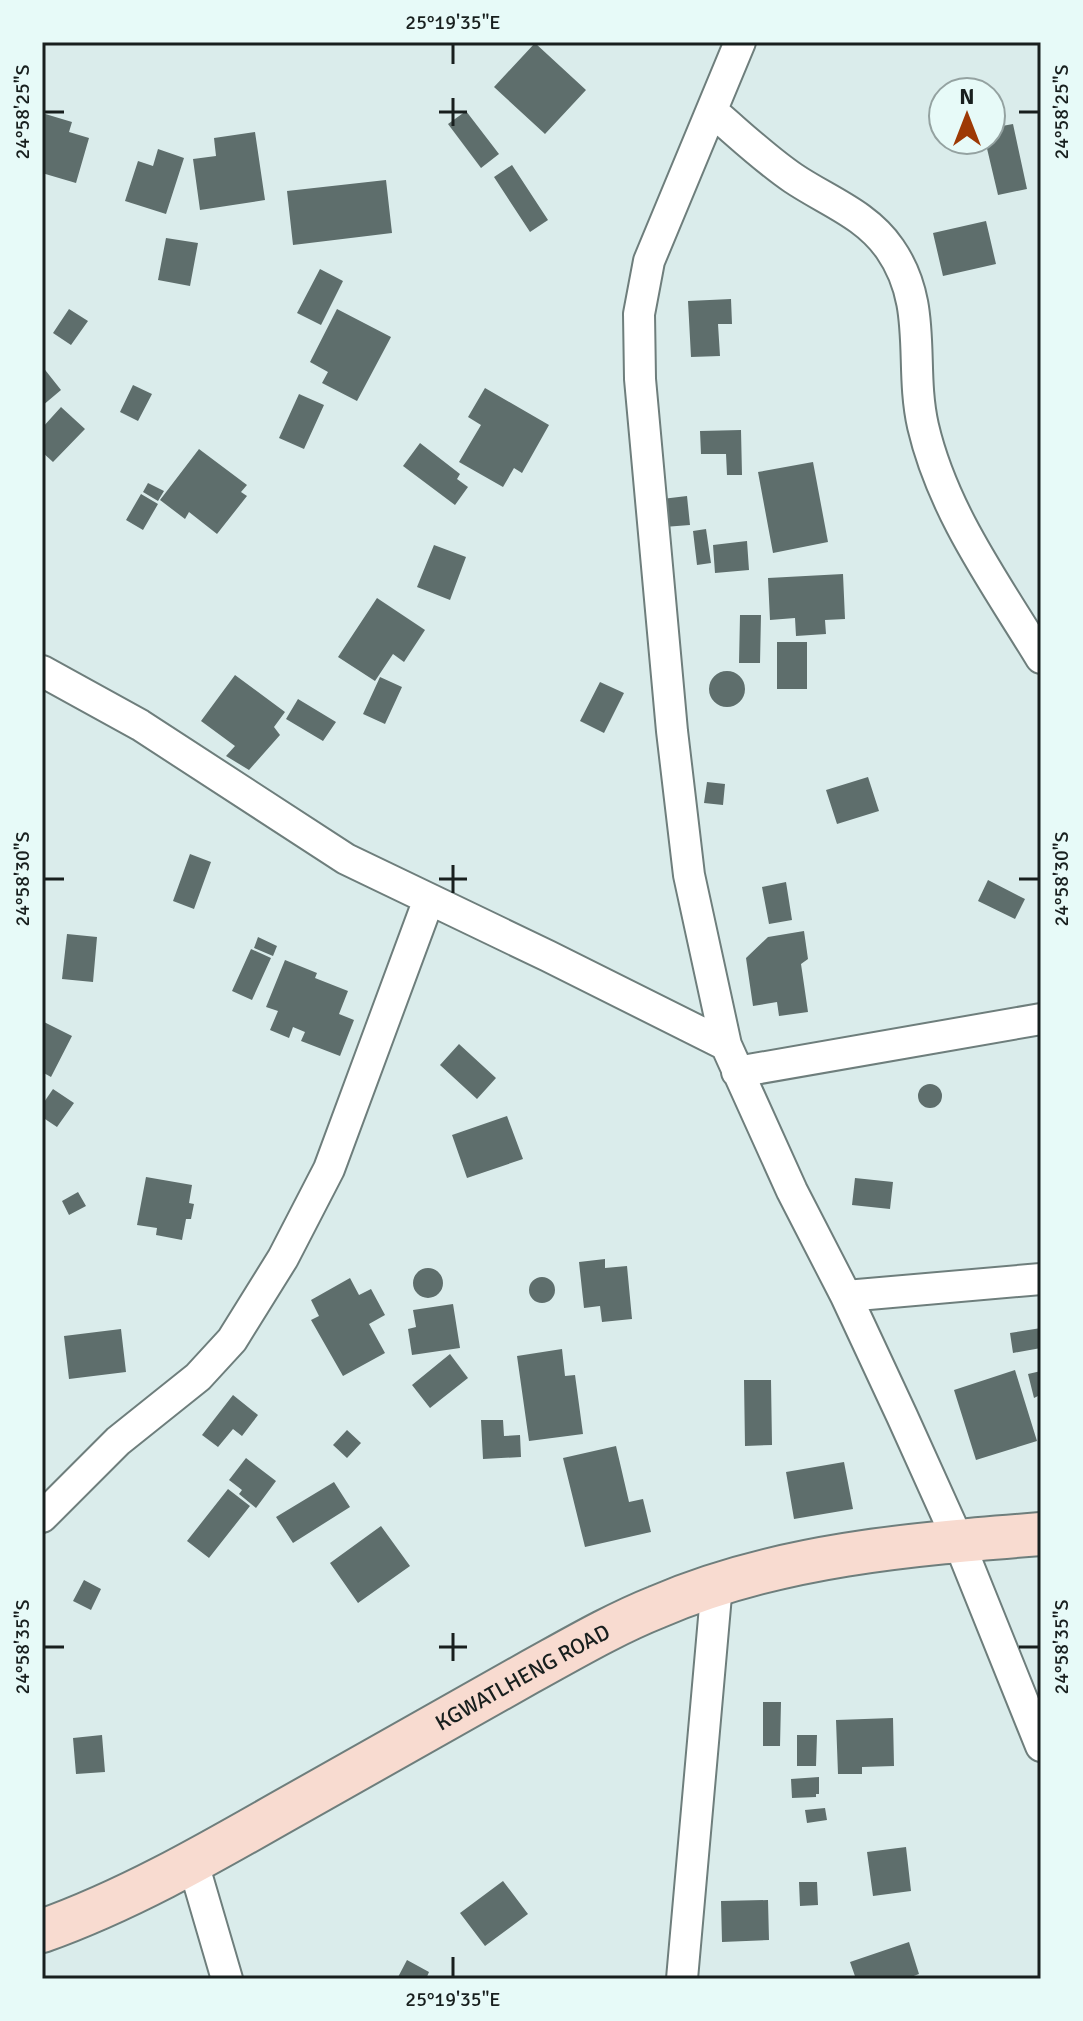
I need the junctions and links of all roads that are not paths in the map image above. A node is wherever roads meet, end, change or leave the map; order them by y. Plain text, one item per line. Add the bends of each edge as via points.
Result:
1 (740, 42) edge
2 (713, 112) junction
3 (1041, 658) edge
4 (42, 671) edge
5 (429, 899) junction
6 (1041, 1019) edge
7 (732, 1059) junction
8 (1041, 1279) edge
9 (846, 1296) junction
10 (42, 1517) edge
11 (1041, 1534) edge
12 (958, 1540) junction
13 (717, 1584) junction
14 (1041, 1746) edge
15 (193, 1863) junction
16 (42, 1931) edge
17 (227, 1979) edge
18 (682, 1979) edge

1 - 2 street
2 - 3 street via 792,177 854,213 891,250 908,282 917,326 916,386 941,482 962,529
2 - 7 street via 649,261 639,314 640,366 682,825
4 - 5 street via 140,725 346,859
5 - 7 street
5 - 10 street via 329,1169 232,1340
6 - 7 street
7 - 9 street
8 - 9 street
9 - 12 street
11 - 12 street, KGWATLHENG ROAD
12 - 13 street, KGWATLHENG ROAD via 775,1567
12 - 14 street
13 - 15 street, KGWATLHENG ROAD via 578,1645
13 - 18 street
15 - 16 street, KGWATLHENG ROAD
15 - 17 street

